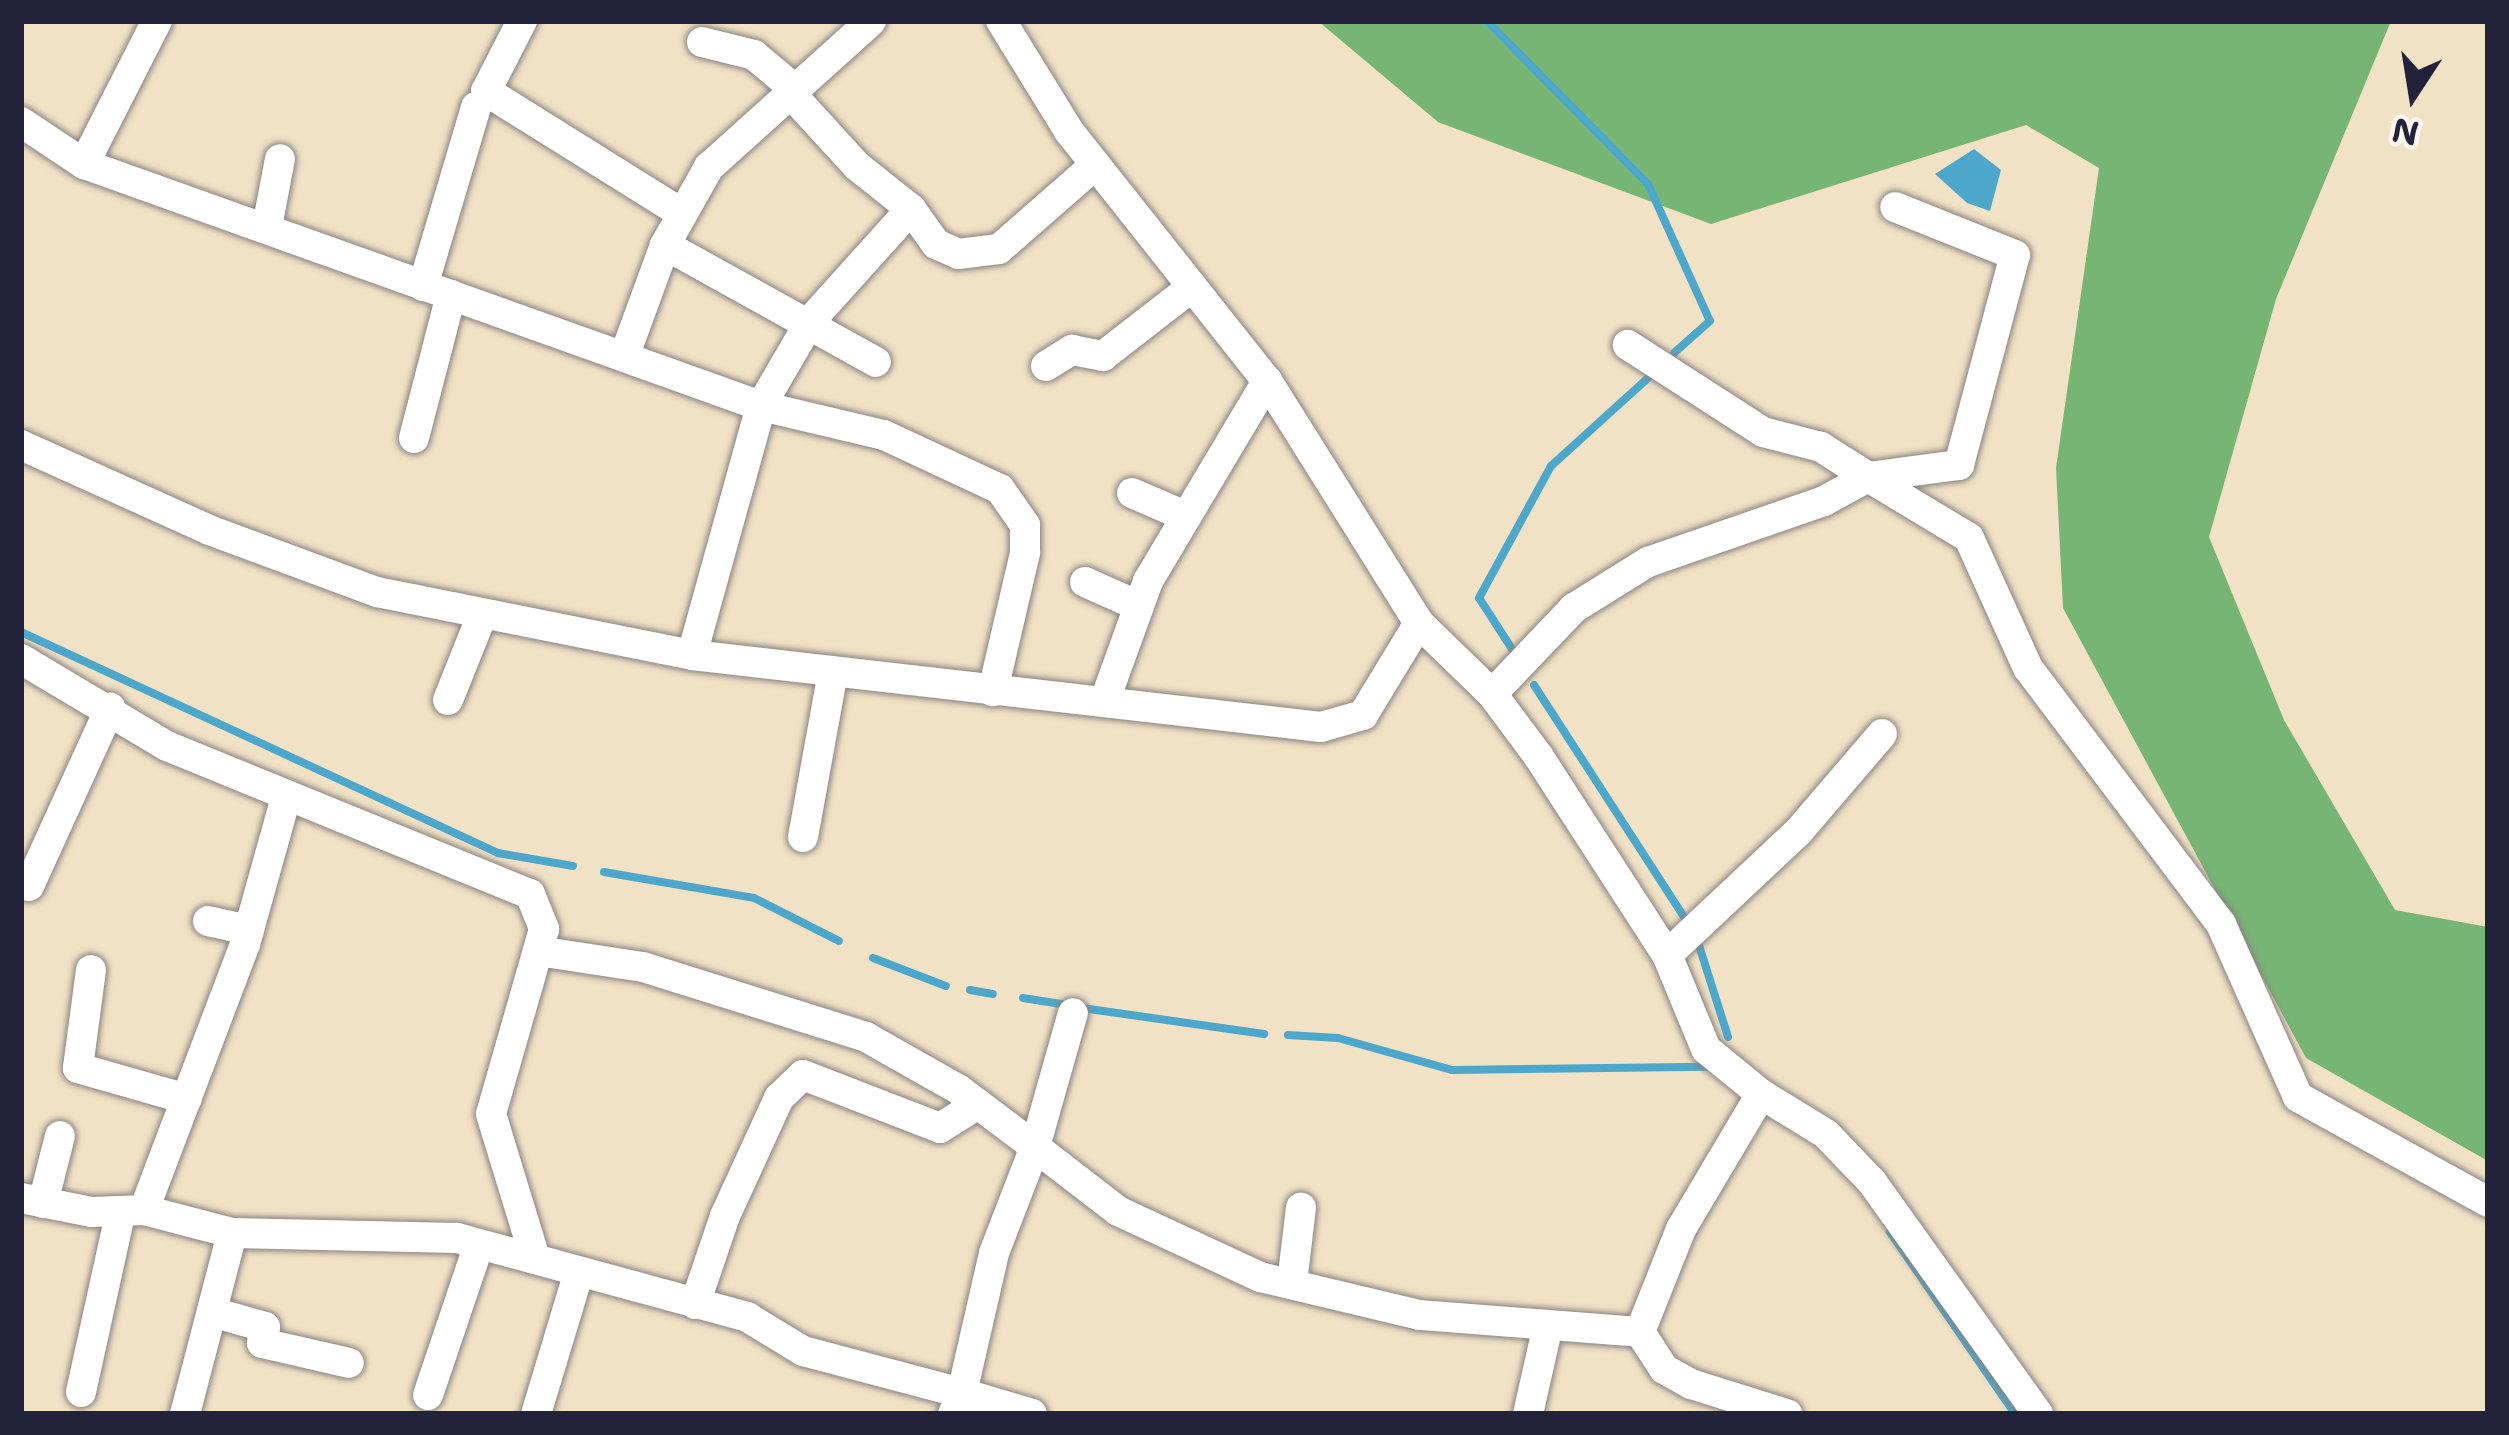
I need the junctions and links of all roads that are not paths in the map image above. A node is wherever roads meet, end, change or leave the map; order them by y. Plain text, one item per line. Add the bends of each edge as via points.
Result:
1 (157, 21) edge
2 (522, 21) edge
3 (871, 21) edge
4 (1001, 21) edge
5 (702, 42) dead end
6 (794, 93) junction
7 (476, 107) dead end
8 (21, 122) edge
9 (280, 159) dead end
10 (84, 164) junction
11 (1095, 165) junction
12 (1895, 207) dead end
13 (911, 209) junction
14 (680, 212) junction
15 (267, 227) junction
16 (664, 245) junction
17 (1192, 287) junction
18 (437, 290) junction
19 (811, 320) junction
20 (1628, 345) dead end
21 (624, 357) junction
22 (876, 362) dead end
23 (1046, 366) dead end
24 (1267, 381) junction
25 (761, 406) junction
26 (414, 438) dead end
27 (21, 445) edge
28 (1868, 478) junction
29 (1132, 493) dead end
30 (1185, 516) junction
31 (1085, 582) dead end
32 (1139, 606) junction
33 (482, 615) junction
34 (1419, 622) junction
35 (692, 655) junction
36 (21, 659) edge
37 (833, 672) junction
38 (994, 691) junction
39 (1492, 694) junction
40 (448, 700) dead end
41 (1105, 700) junction
42 (110, 708) junction
43 (1882, 734) dead end
44 (285, 801) junction
45 (803, 837) dead end
46 (29, 886) dead end
47 (208, 921) dead end
48 (249, 931) junction
49 (538, 951) junction
50 (1667, 955) junction
51 (91, 970) dead end
52 (1073, 1013) dead end
53 (1761, 1094) junction
54 (187, 1099) junction
55 (978, 1104) junction
56 (60, 1136) dead end
57 (1035, 1147) junction
58 (32, 1200) edge
59 (2488, 1202) edge
60 (1300, 1208) dead end
61 (132, 1212) junction
62 (232, 1233) junction
63 (479, 1244) junction
64 (535, 1258) junction
65 (579, 1272) junction
66 (1292, 1283) junction
67 (695, 1304) junction
68 (212, 1312) junction
69 (1548, 1325) junction
70 (1640, 1332) junction
71 (349, 1364) dead end
72 (81, 1392) dead end
73 (428, 1395) dead end
74 (957, 1403) edge
75 (185, 1414) edge
76 (536, 1414) edge
77 (1031, 1414) edge
78 (1528, 1414) edge
79 (1783, 1414) edge
80 (2038, 1414) edge

1 - 10 street
2 - 14 street via 486,91
3 - 6 street
4 - 11 street
5 - 6 street via 754,56
6 - 13 street via 857,166
6 - 14 street via 709,167
7 - 18 street
8 - 10 street
9 - 15 street
10 - 15 street
11 - 13 street via 988,256 936,244
11 - 17 street
12 - 28 street via 2015,255 1959,465
13 - 19 street
14 - 16 street
15 - 18 street
16 - 19 street
16 - 21 street
17 - 23 street via 1103,356 1072,350
17 - 24 street
18 - 21 street
18 - 26 street
19 - 22 street
19 - 25 street
20 - 28 street via 1762,432 1821,447
21 - 25 street
24 - 30 street
24 - 34 street
25 - 35 street
25 - 38 street via 884,435 1000,489 1024,525 1025,553
27 - 33 street via 209,530 377,592
28 - 39 street via 1648,562 1574,608
28 - 59 street via 1969,538 2028,668 2221,924 2298,1096
29 - 30 street
30 - 32 street
31 - 32 street
32 - 41 street
33 - 35 street
33 - 40 street
34 - 39 street
34 - 41 street via 1351,724
35 - 37 street
36 - 42 street
37 - 38 street
37 - 45 street
38 - 41 street
39 - 50 street
42 - 44 street via 167,746
42 - 46 street
43 - 50 street via 1798,832
44 - 48 street
44 - 49 street via 530,894 544,929
47 - 48 street
48 - 54 street
49 - 55 street via 643,967 759,998 866,1037
49 - 64 street via 491,1114
50 - 53 street via 1706,1049
51 - 54 street via 78,1068
52 - 57 street
53 - 70 street via 1681,1229
53 - 80 street via 1826,1134 1872,1182
54 - 61 street
55 - 57 street
55 - 67 street via 940,1128 802,1075 779,1098 724,1216
56 - 58 street
57 - 66 street via 1118,1211 1185,1247
57 - 74 street via 994,1253
58 - 61 street
60 - 66 street
61 - 62 street
61 - 72 street
62 - 63 street
62 - 68 street
63 - 64 street
63 - 73 street
64 - 65 street
65 - 67 street
65 - 76 street
66 - 69 street via 1420,1316
67 - 74 street via 747,1316 803,1352
68 - 71 street via 265,1327 262,1343
68 - 75 street
69 - 70 street
69 - 78 street
70 - 79 street via 1664,1369
74 - 77 street

